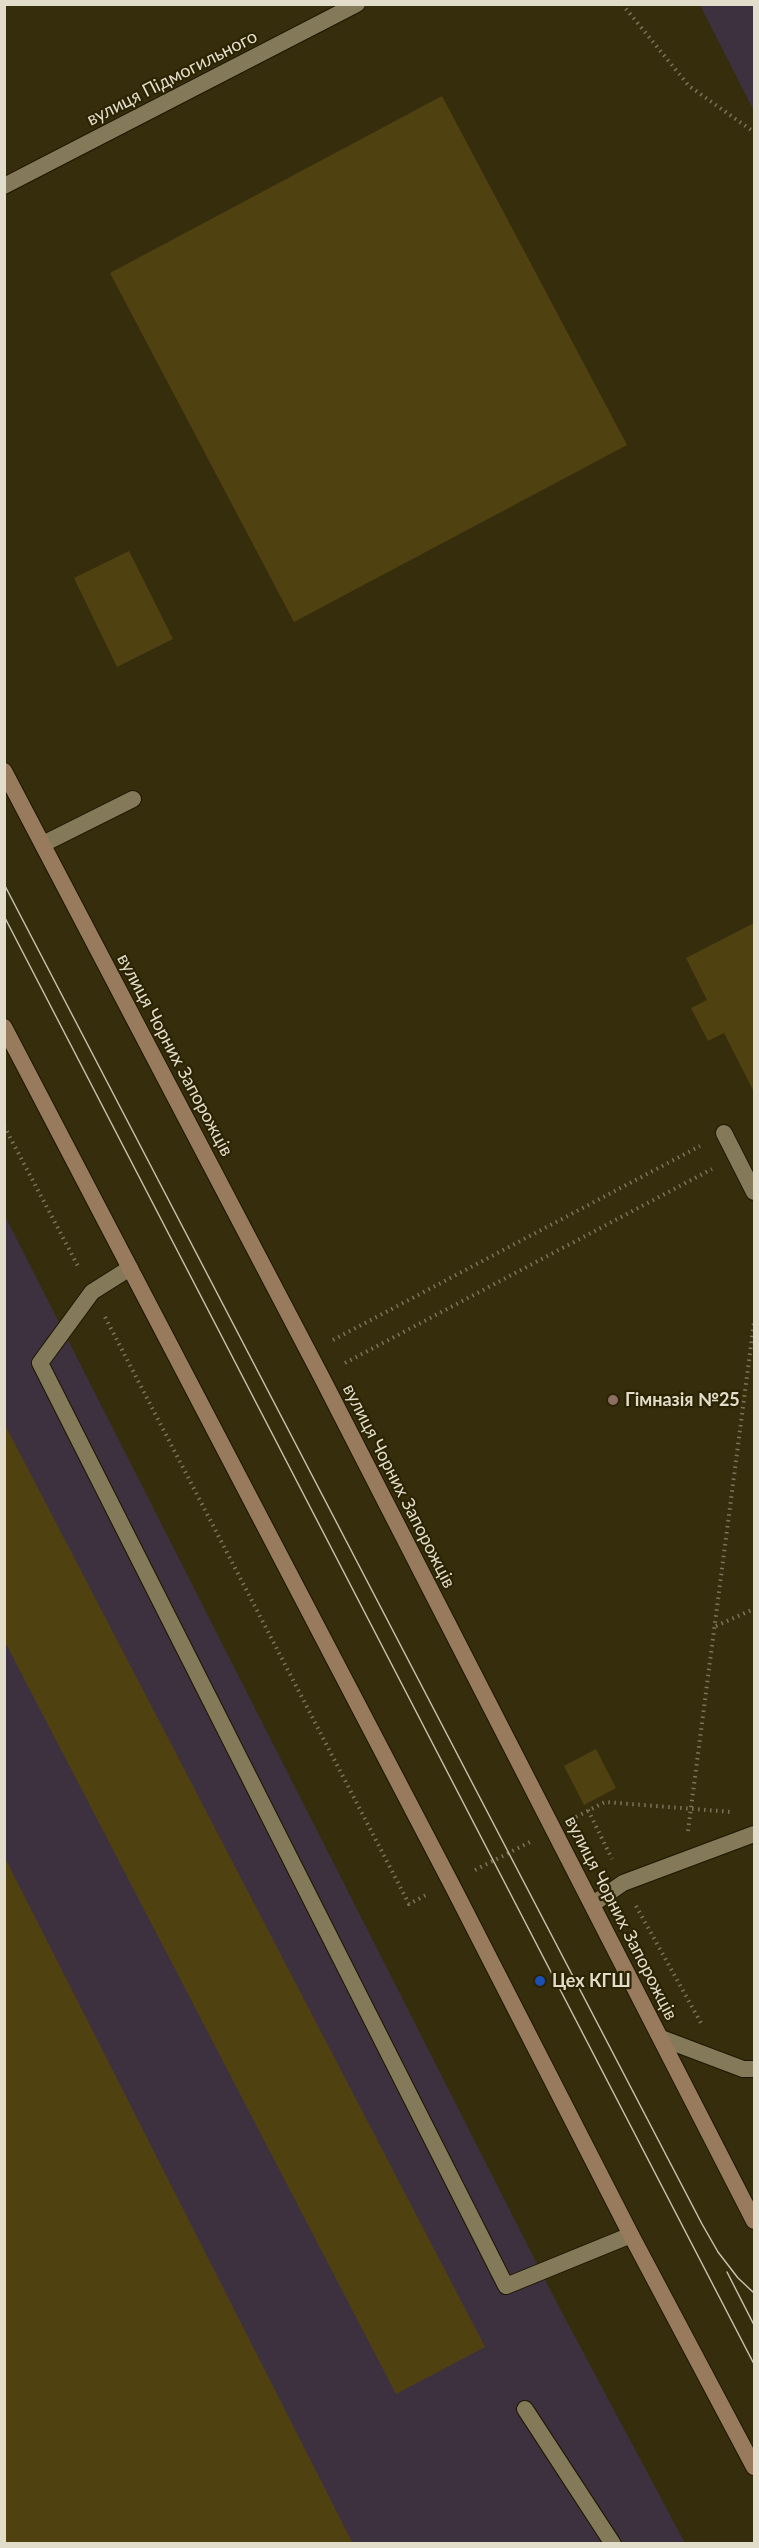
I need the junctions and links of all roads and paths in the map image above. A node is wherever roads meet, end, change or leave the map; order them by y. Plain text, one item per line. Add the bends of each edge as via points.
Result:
1 (357, 4) edge
2 (622, 4) edge
3 (754, 132) edge
4 (4, 186) edge
5 (4, 771) edge
6 (133, 799) dead end
7 (43, 844) junction
8 (4, 1027) edge
9 (4, 1125) edge
10 (724, 1133) joint
11 (736, 1157) junction
12 (754, 1192) edge
13 (130, 1268) junction
14 (92, 1292) junction
15 (754, 1322) edge
16 (308, 1353) junction
17 (321, 1376) junction
18 (754, 1609) edge
19 (715, 1626) junction
20 (691, 1808) junction
21 (588, 1810) junction
22 (734, 1812) dead end
23 (554, 1831) junction
24 (754, 1834) edge
25 (683, 1861) junction
26 (451, 1882) junction
27 (623, 1883) junction
28 (593, 1904) junction
29 (704, 2029) dead end
30 (661, 2038) junction
31 (754, 2069) edge
32 (754, 2221) edge
33 (631, 2235) junction
34 (525, 2409) dead end
35 (754, 2468) edge
36 (613, 2544) edge

1 - 4 street, вулиця Підмогильного
2 - 3 path via 689,86
5 - 7 main road, вулиця Чорних Запорожців
6 - 7 street
7 - 16 main road, вулиця Чорних Запорожців
8 - 13 main road
9 - 14 path
10 - 11 street
10 - 16 path
11 - 12 street
11 - 17 path
13 - 14 street
13 - 26 main road
14 - 26 path via 409,1904
14 - 33 street via 40,1363 506,2286
15 - 19 path
16 - 17 main road, вулиця Чорних Запорожців
17 - 23 main road, вулиця Чорних Запорожців
18 - 19 path
19 - 20 path
20 - 21 path via 605,1802
20 - 22 path
20 - 25 path
21 - 23 path
21 - 27 path
23 - 26 path
23 - 28 main road, вулиця Чорних Запорожців
24 - 25 street
25 - 27 street
26 - 33 main road
27 - 28 street
27 - 29 path
28 - 30 main road, вулиця Чорних Запорожців
30 - 31 street via 743,2069
30 - 32 main road, вулиця Чорних Запорожців
33 - 35 main road
34 - 36 street

